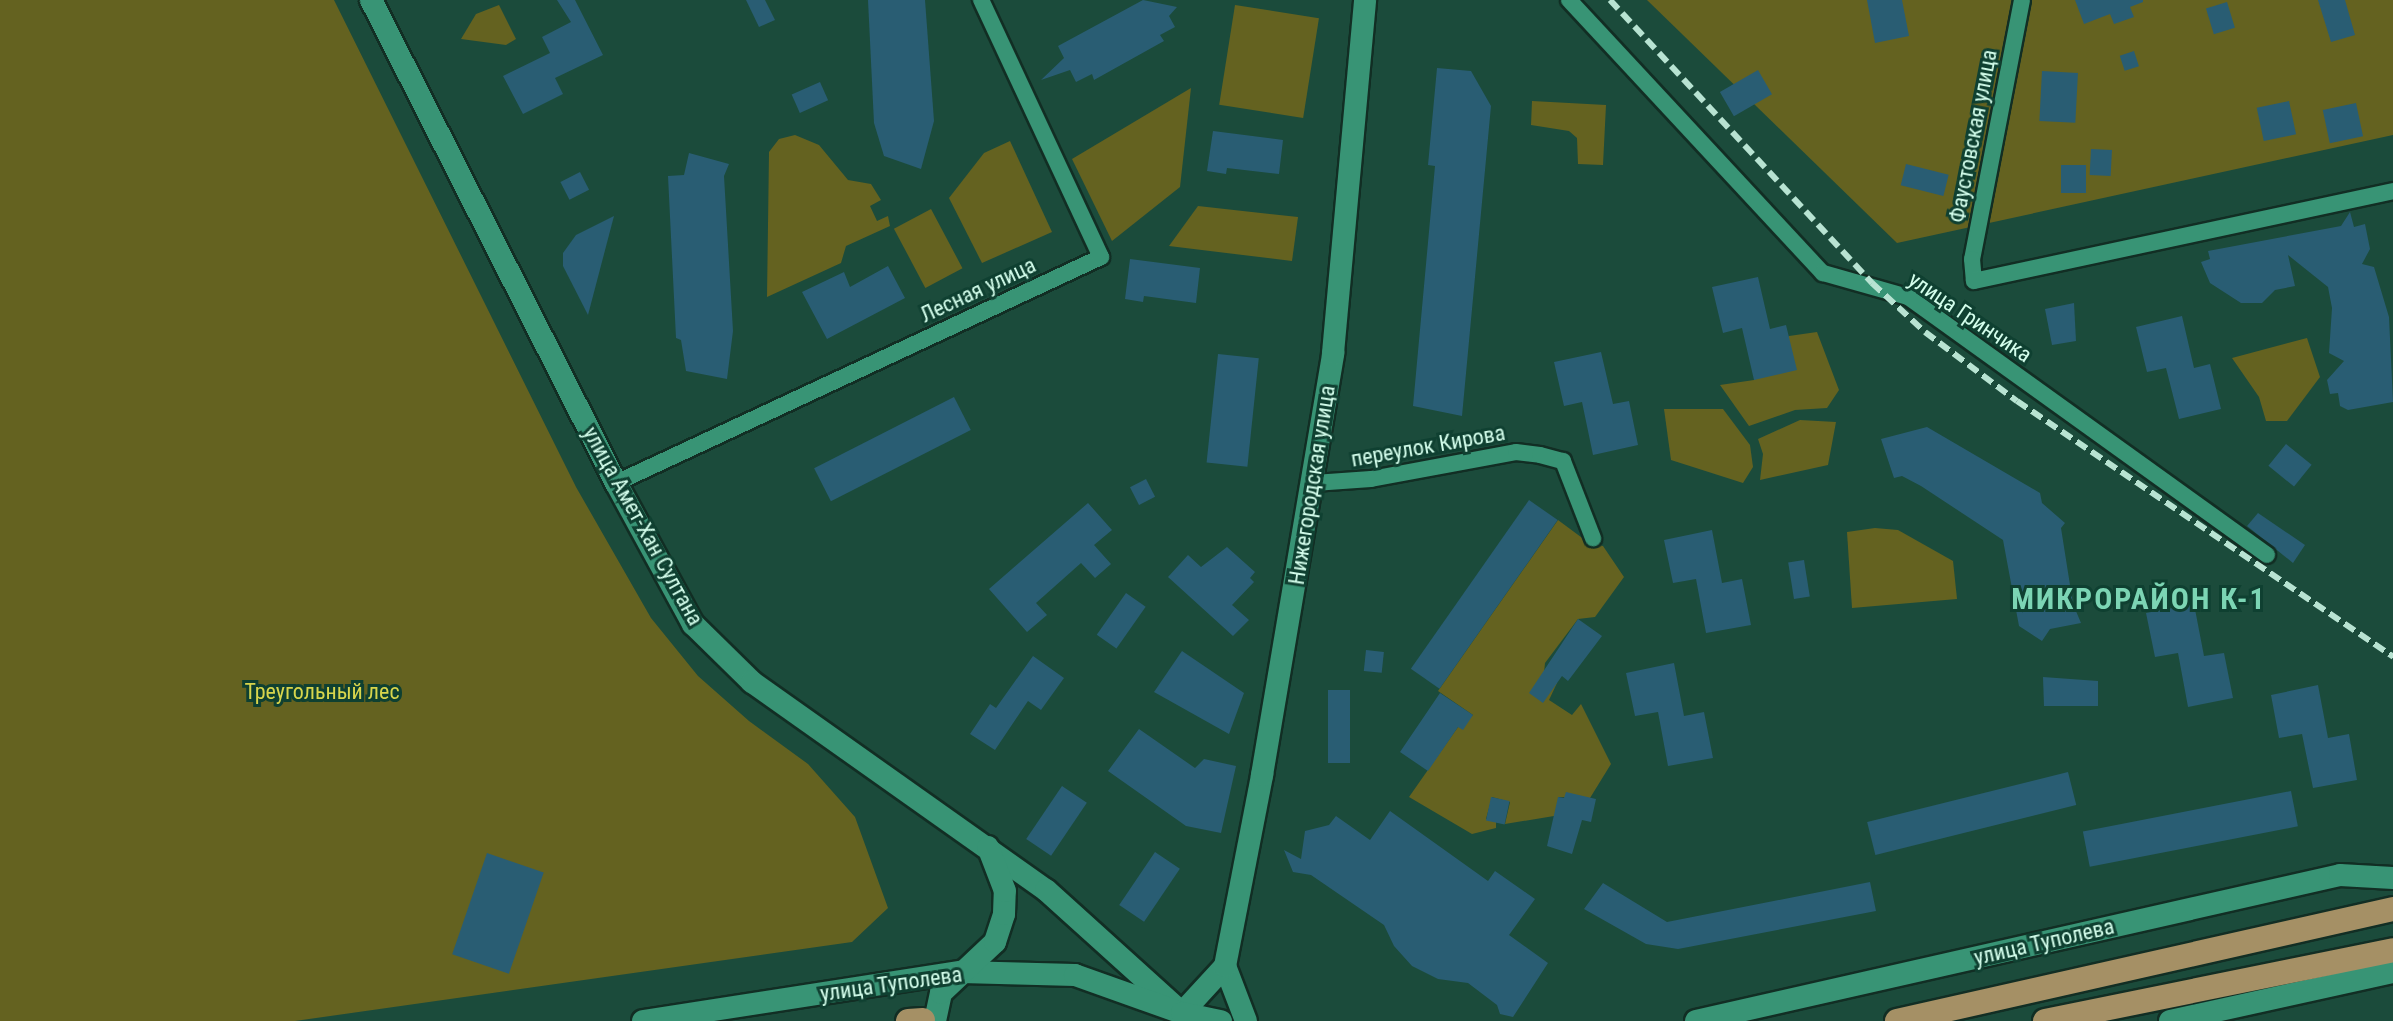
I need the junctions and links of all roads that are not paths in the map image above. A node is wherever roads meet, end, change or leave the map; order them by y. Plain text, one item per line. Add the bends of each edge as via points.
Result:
1 (371, 0) edge
2 (981, 0) edge
3 (1365, 0) edge
4 (1569, 0) edge
5 (2022, 0) edge
6 (2393, 191) edge
7 (616, 483) junction
8 (1314, 483) junction
9 (1593, 538) dead end
10 (2267, 555) dead end
11 (988, 846) junction
12 (2393, 878) edge
13 (2393, 909) edge
14 (2393, 950) edge
15 (1225, 966) junction
16 (961, 972) junction
17 (2393, 972) edge
18 (1182, 1013) junction
19 (923, 1020) edge
20 (643, 1021) edge
21 (908, 1021) edge
22 (935, 1021) edge
23 (1221, 1021) edge
24 (1246, 1021) edge
25 (1696, 1021) edge
26 (1897, 1021) edge
27 (2045, 1021) edge
28 (2170, 1021) edge

1 - 7 main road, улица Амет-Хан Султана
2 - 7 street, Лесная улица via 1101,257
3 - 8 main road, Нижегородская улица via 1343,272
4 - 10 street, улица Гринчика via 1823,273 1908,297
5 - 6 street, Фаустовская улица via 1972,259 1974,281
7 - 11 main road, улица Амет-Хан Султана via 693,624 752,682
8 - 9 street, переулок Кирова via 1371,479 1516,452 1540,455 1563,461
8 - 15 main road, Нижегородская улица
11 - 16 main road via 1005,891 1004,914 995,942
11 - 18 main road, улица Амет-Хан Султана via 1046,890
12 - 25 main road, улица Туполева via 2340,875
13 - 26 main road, улица Туполева
14 - 27 main road
15 - 18 main road
15 - 24 main road
16 - 18 main road, улица Туполева via 1075,975
16 - 20 main road, улица Туполева
16 - 22 main road via 941,993
17 - 28 main road
18 - 23 main road, улица Туполева
19 - 21 main road, улица Туполева

